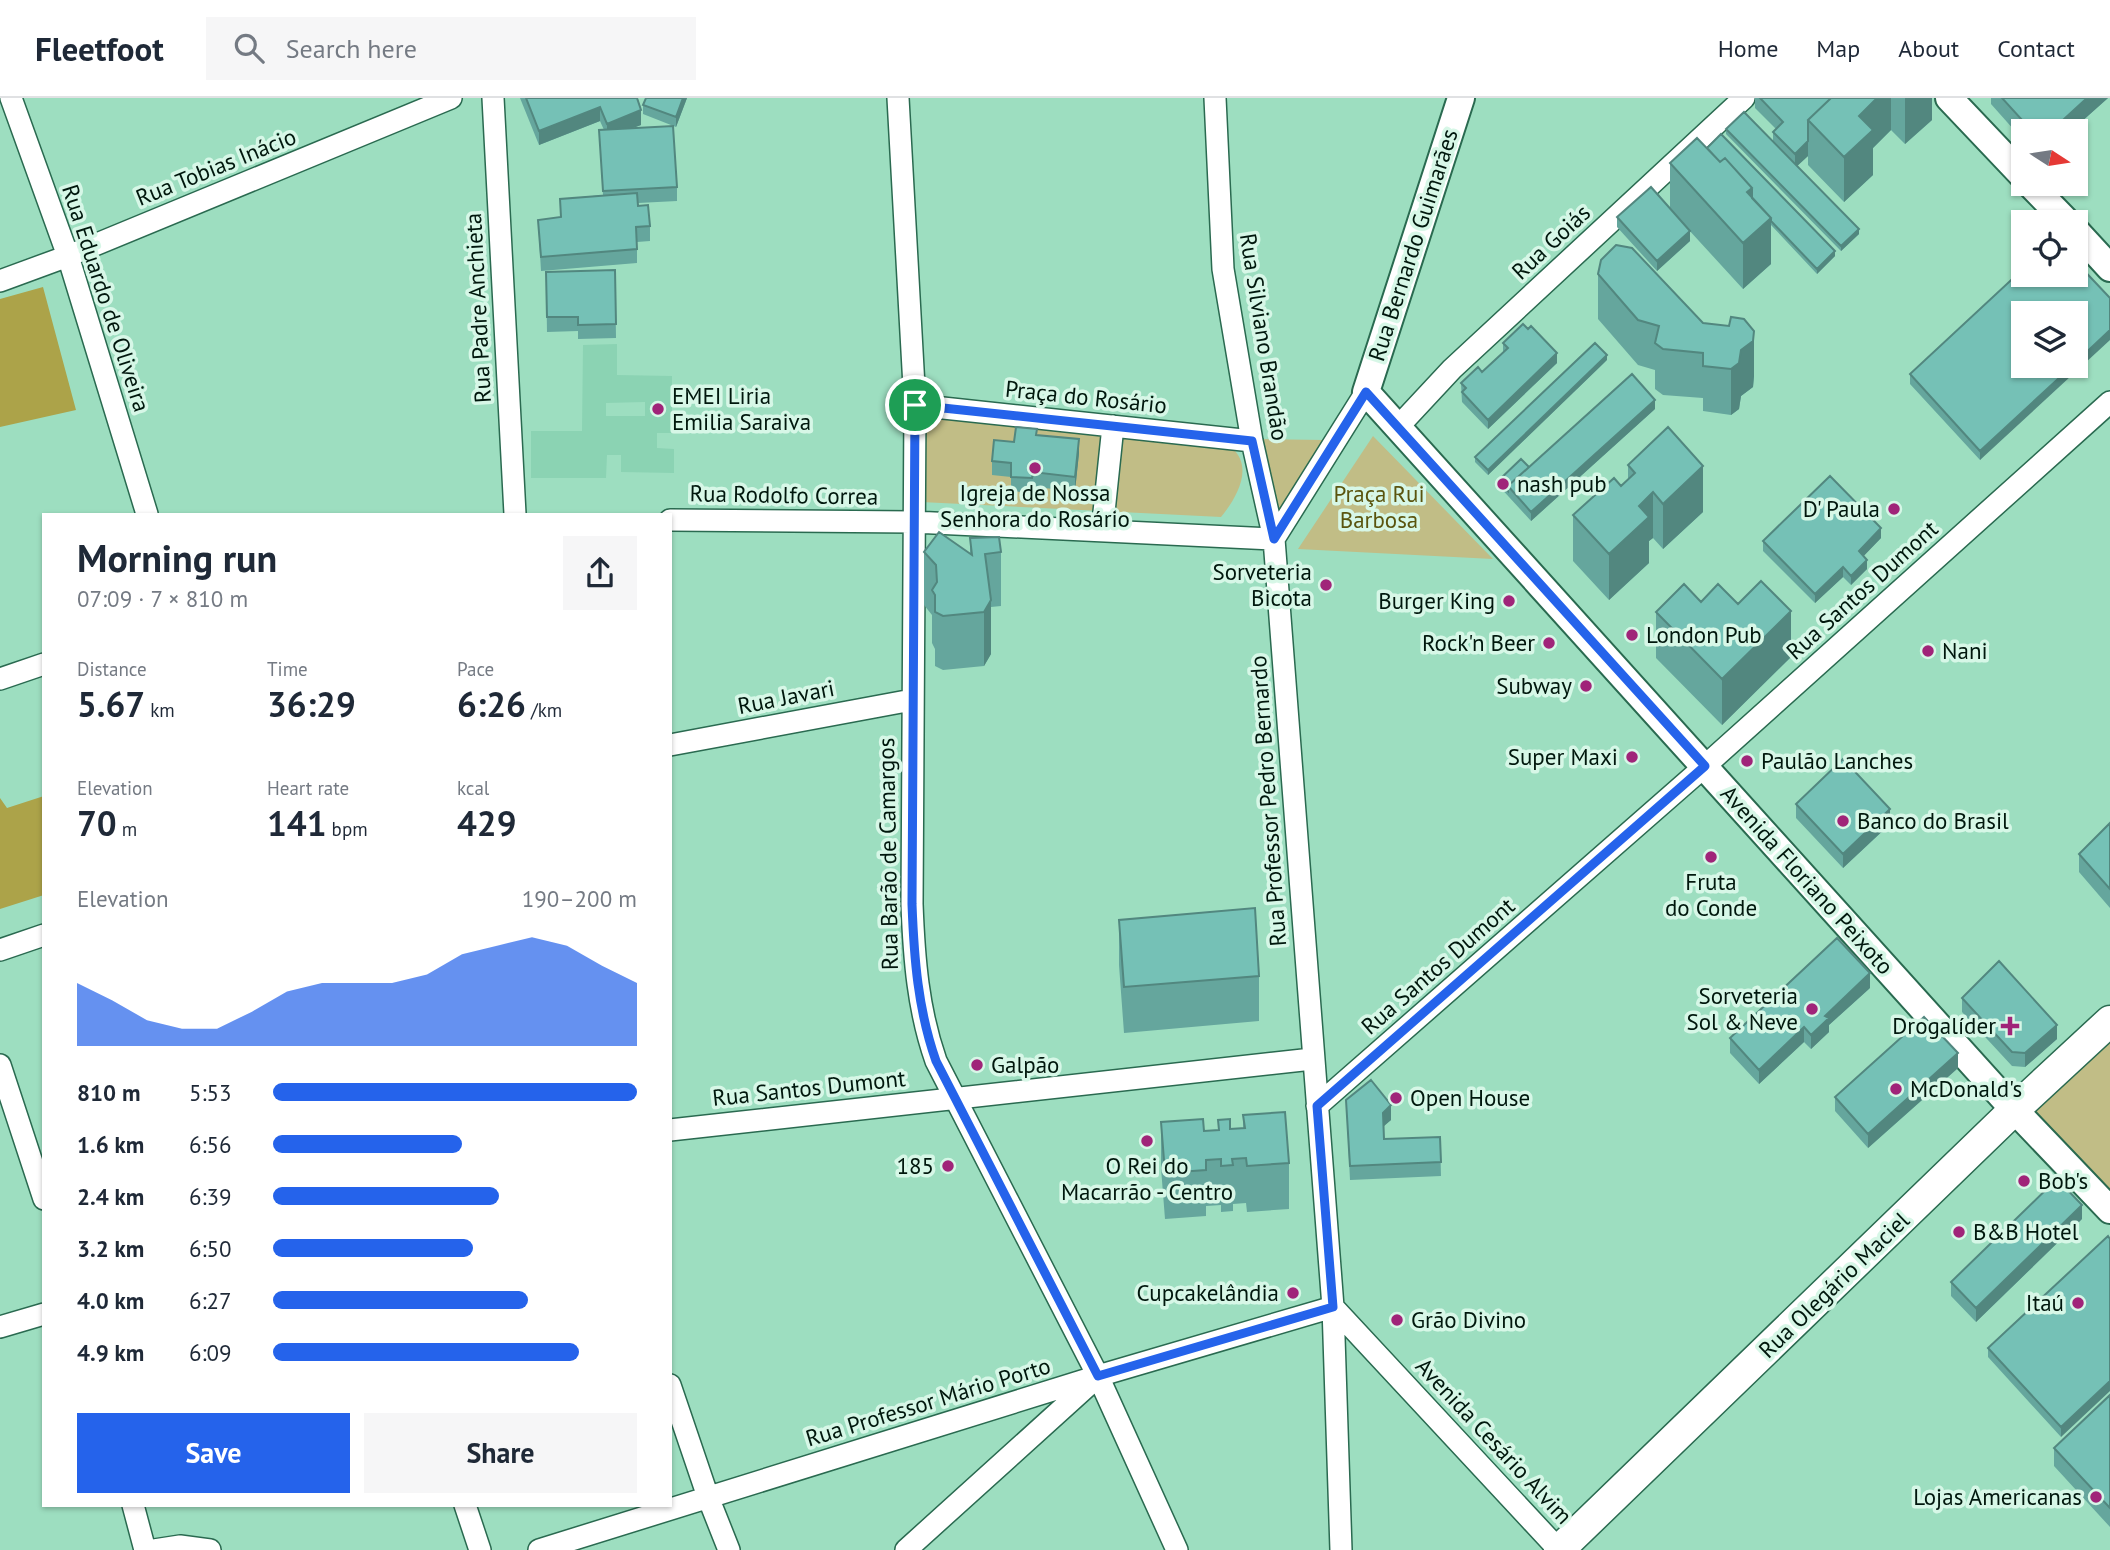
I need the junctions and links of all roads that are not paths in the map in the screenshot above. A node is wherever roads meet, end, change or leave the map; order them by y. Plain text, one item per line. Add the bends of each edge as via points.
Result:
1 (11, 98) edge
2 (451, 98) edge
3 (493, 98) edge
4 (898, 98) edge
5 (1215, 98) edge
6 (1461, 98) edge
7 (1744, 98) edge
8 (1949, 98) edge
9 (2011, 163) edge
10 (2042, 196) edge
11 (2056, 210) edge
12 (2088, 244) edge
13 (68, 256) junction
14 (2110, 268) edge
15 (0, 281) edge
16 (1366, 392) junction
17 (2110, 402) edge
18 (915, 405) junction
19 (1113, 426) junction
20 (1397, 428) junction
21 (1252, 441) junction
22 (1104, 512) dead end
23 (147, 513) edge
24 (515, 513) edge
25 (672, 520) edge
26 (913, 522) junction
27 (1274, 539) junction
28 (42, 665) edge
29 (0, 679) edge
30 (912, 700) junction
31 (672, 745) edge
32 (1705, 766) junction
33 (42, 936) edge
34 (0, 950) edge
35 (2110, 1021) edge
36 (1312, 1059) junction
37 (0, 1065) edge
38 (955, 1099) junction
39 (1317, 1106) junction
40 (2014, 1110) junction
41 (672, 1130) edge
42 (42, 1193) edge
43 (2110, 1210) edge
44 (1333, 1307) junction
45 (42, 1315) edge
46 (0, 1327) edge
47 (1098, 1376) junction
48 (672, 1391) edge
49 (708, 1497) junction
50 (134, 1507) edge
51 (466, 1507) edge
52 (145, 1550) edge
53 (153, 1550) edge
54 (210, 1550) edge
55 (480, 1550) edge
56 (539, 1550) edge
57 (729, 1550) edge
58 (906, 1550) edge
59 (1177, 1550) edge
60 (1341, 1550) edge
61 (1559, 1550) edge

1 - 13 street, Rua Eduardo de Oliveira
2 - 13 street, Rua Tobias Inácio
3 - 24 street, Rua Padre Anchieta
4 - 18 street, Rua Barão de Camargos
5 - 21 street, Rua Silviano Brandão via 1223,269
6 - 16 street, Rua Bernardo Guimarães
7 - 20 street, Rua Goiás via 1452,369
8 - 9 street
10 - 11 street
12 - 14 street
13 - 15 street, Rua Tobias Inácio
13 - 23 street, Rua Eduardo de Oliveira
16 - 20 street, Avenida Floriano Peixoto
16 - 27 street
17 - 32 street, Rua Santos Dumont
18 - 19 street, Praça do Rosário
18 - 26 street, Rua Barão de Camargos
19 - 21 street, Praça do Rosário
19 - 22 street
20 - 32 street, Avenida Floriano Peixoto
21 - 27 street, Rua Silviano Brandão
25 - 26 street, Rua Rodolfo Correa
26 - 27 street, Rua Rodolfo Correa
26 - 30 street, Rua Barão de Camargos
27 - 36 street, Rua Professor Pedro Bernardo
28 - 29 street
30 - 31 street, Rua Javari
30 - 38 street, Rua Barão de Camargos via 915,971 925,1030
32 - 39 street, Rua Santos Dumont
32 - 40 street, Avenida Floriano Peixoto
33 - 34 street
35 - 40 main road, Rua Olegário Maciel
36 - 38 street, Rua Santos Dumont
36 - 39 street
37 - 42 street
38 - 41 street, Rua Santos Dumont
38 - 47 street, Rua Barão de Camargos
39 - 44 street
40 - 43 street, Avenida Floriano Peixoto
40 - 61 main road, Rua Olegário Maciel
44 - 47 street, Rua Professor Mário Porto
44 - 60 street
44 - 61 street, Avenida Cesário Alvim
45 - 46 street
47 - 49 street, Rua Professor Mário Porto
47 - 58 street
47 - 59 street, Rua Barão de Camargos
48 - 49 street
49 - 56 street, Rua Professor Mário Porto
49 - 57 street
50 - 52 street
51 - 55 street
53 - 54 street via 180,1546

